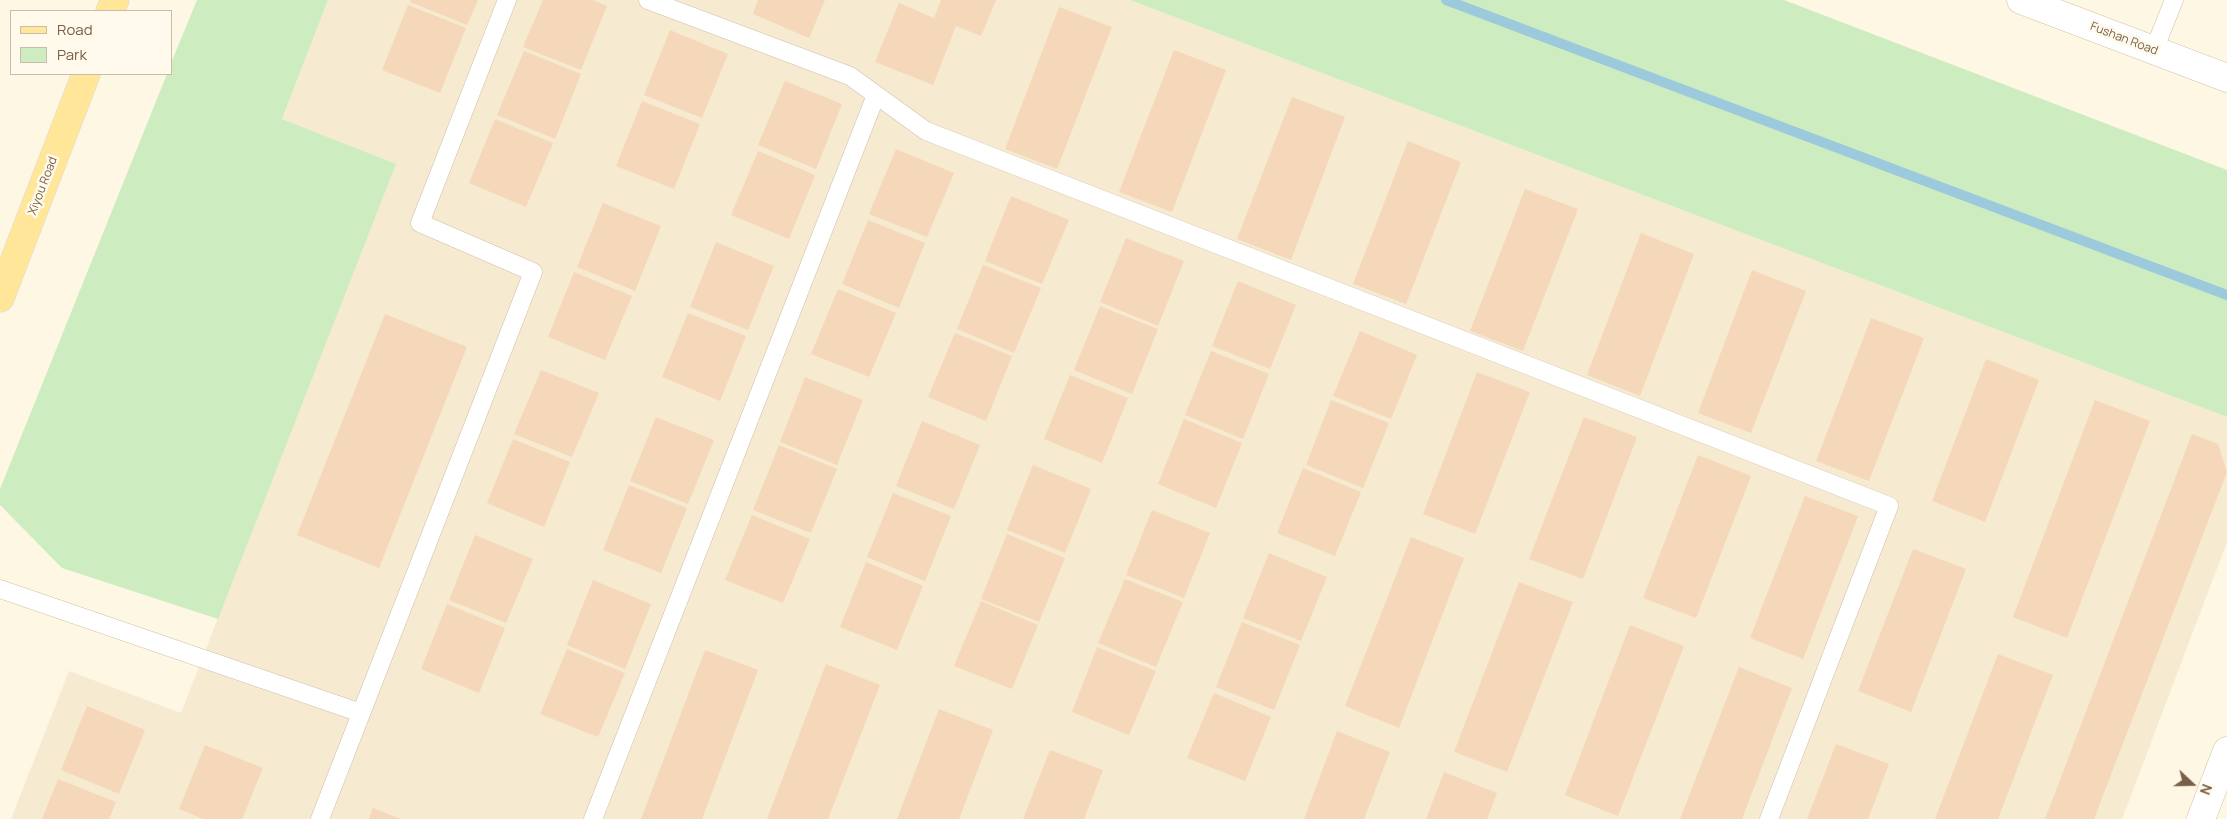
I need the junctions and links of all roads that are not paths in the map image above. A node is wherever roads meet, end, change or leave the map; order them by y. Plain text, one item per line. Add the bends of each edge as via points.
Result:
1 (507, 0) edge
2 (648, 0) edge
3 (2021, 0) edge
4 (2174, 0) edge
5 (2154, 50) junction
6 (86, 75) edge
7 (2227, 78) edge
8 (876, 95) junction
9 (0, 298) edge
10 (0, 589) edge
11 (361, 713) junction
12 (2227, 751) edge
13 (320, 819) edge
14 (593, 819) edge
15 (1769, 819) edge
16 (2201, 819) edge

1 - 11 lane via 420,223 533,272
2 - 8 lane via 850,76
3 - 5 street, Fushan Road
4 - 5 lane
5 - 7 street, Fushan Road
6 - 9 main road, Xiyou Road
8 - 14 lane
8 - 15 lane via 926,131 1890,506
10 - 11 lane
11 - 13 lane
12 - 16 street

